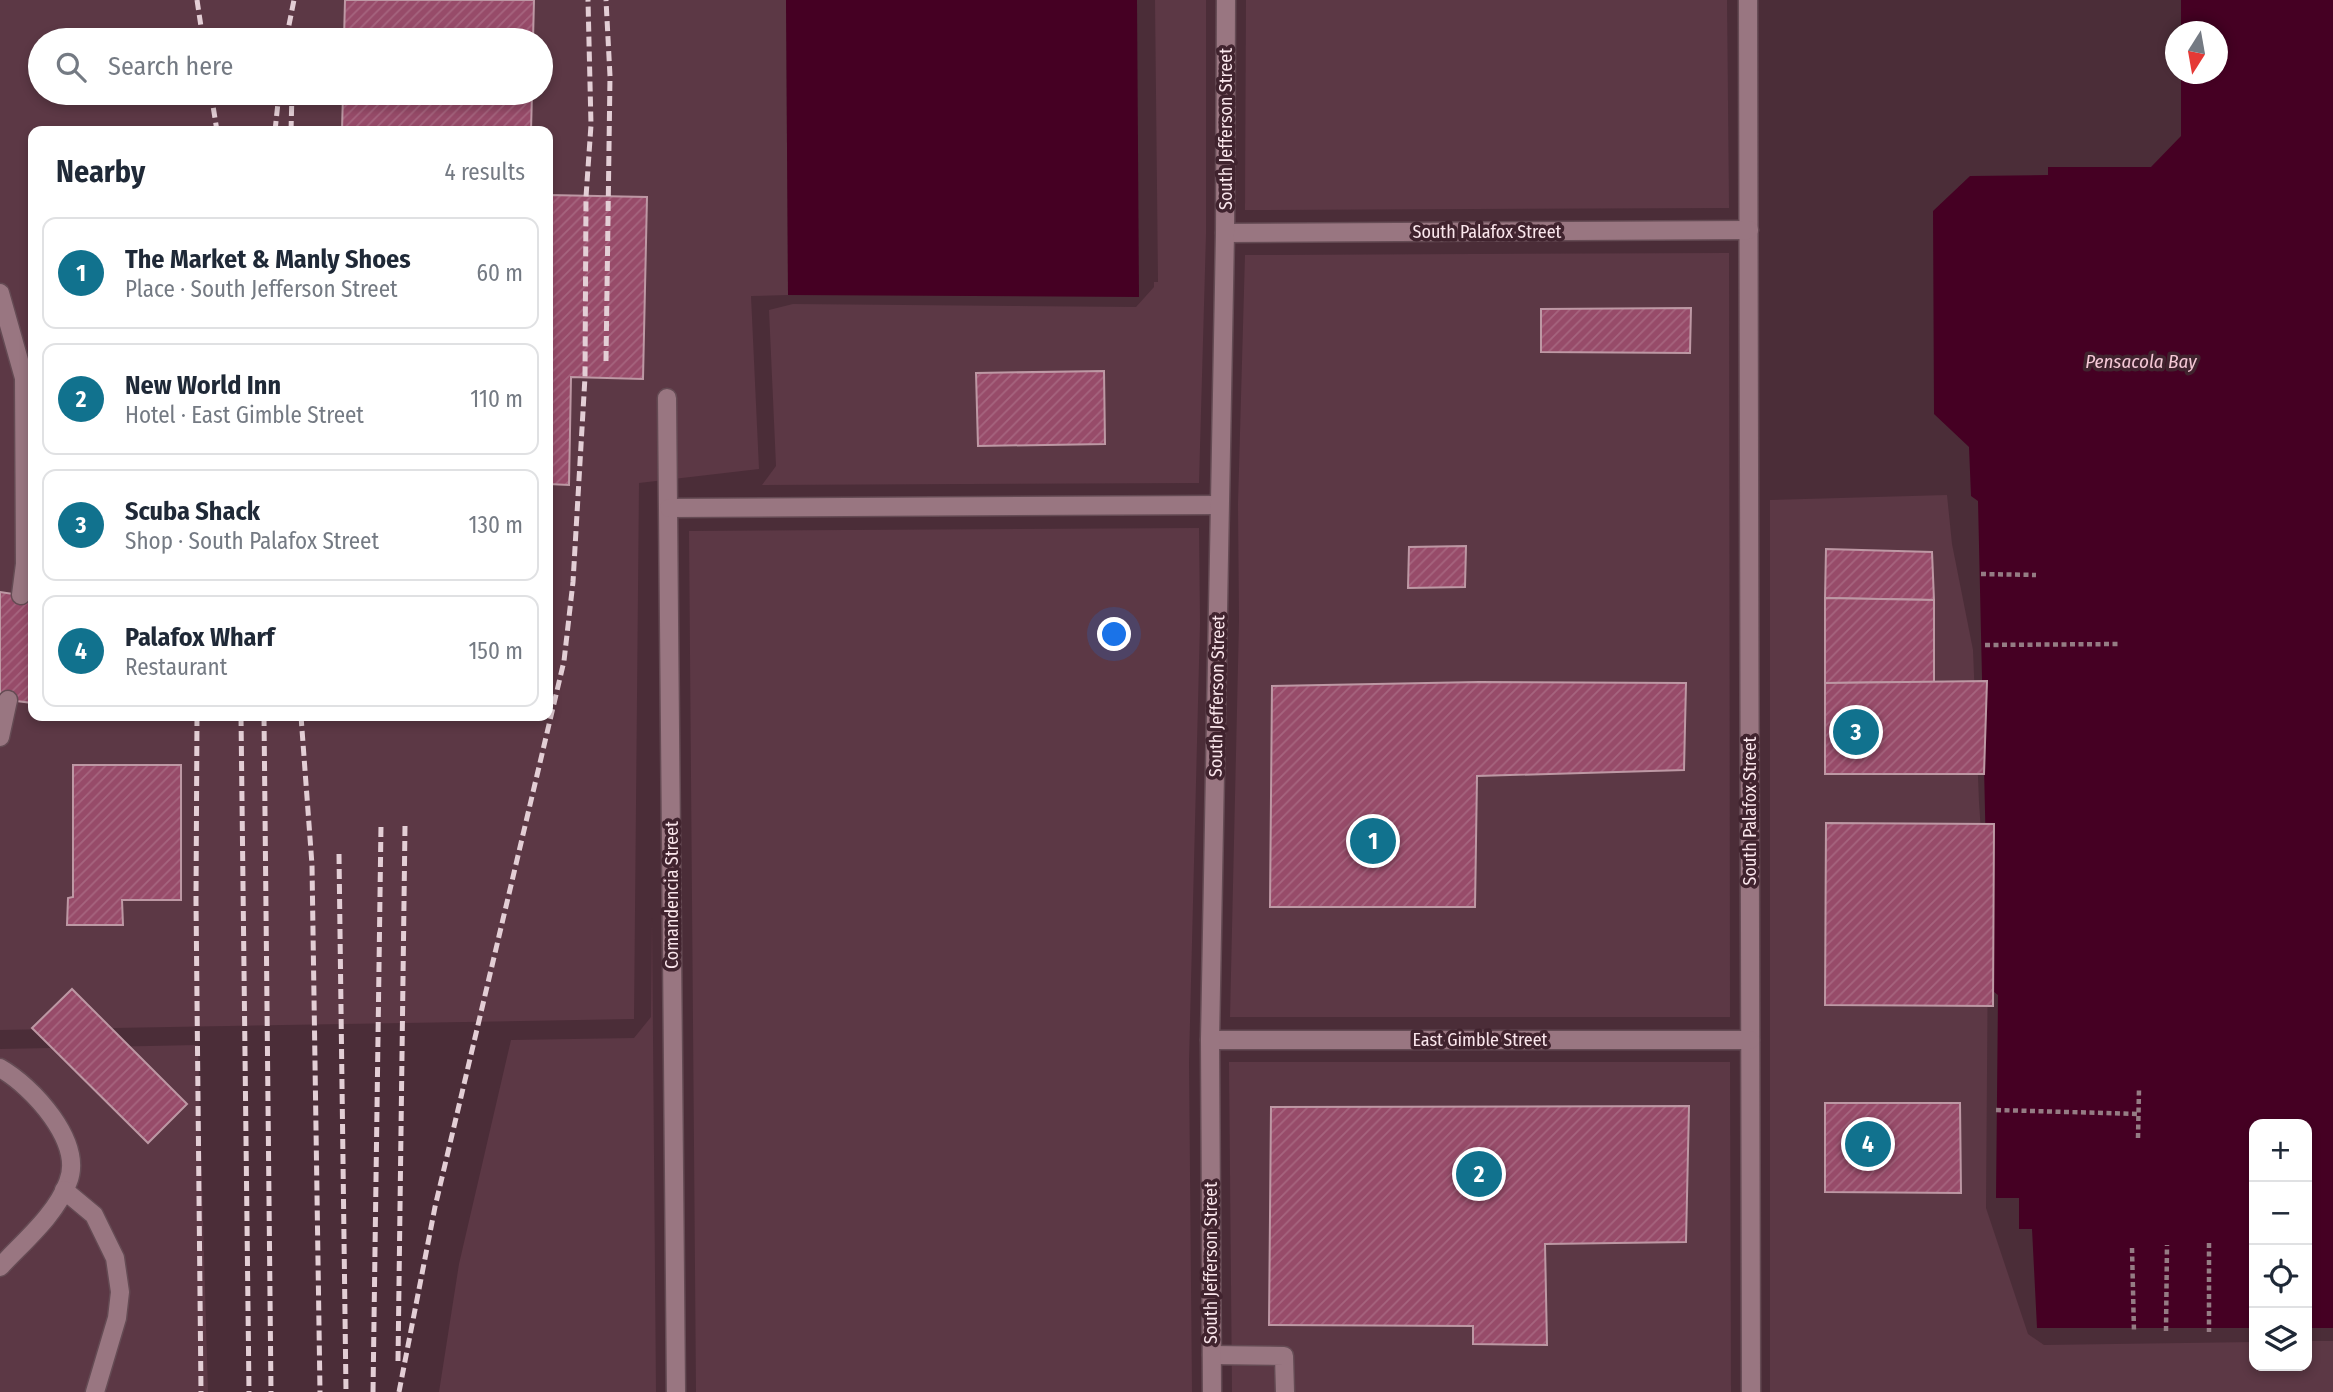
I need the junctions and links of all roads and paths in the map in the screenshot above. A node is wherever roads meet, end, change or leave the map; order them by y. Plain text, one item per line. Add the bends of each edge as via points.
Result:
1 (1226, 0) edge
2 (1748, 0) edge
3 (1749, 230) junction
4 (1225, 233) junction
5 (0, 293) edge
6 (667, 398) dead end
7 (1218, 505) junction
8 (669, 508) junction
9 (1981, 575) dead end
10 (2036, 575) dead end
11 (21, 595) dead end
12 (2119, 644) dead end
13 (1986, 645) dead end
14 (8, 700) dead end
15 (0, 737) edge
16 (1210, 1040) junction
17 (1750, 1040) junction
18 (0, 1068) edge
19 (2139, 1089) dead end
20 (1996, 1110) dead end
21 (2140, 1114) dead end
22 (2138, 1138) dead end
23 (64, 1190) junction
24 (2208, 1243) dead end
25 (2167, 1245) dead end
26 (2253, 1245) edge
27 (2132, 1248) dead end
28 (0, 1267) edge
29 (2253, 1308) edge
30 (2166, 1331) dead end
31 (2134, 1332) dead end
32 (2209, 1332) dead end
33 (1212, 1355) junction
34 (96, 1392) edge
35 (676, 1392) edge
36 (1212, 1392) edge
37 (1285, 1392) edge
38 (1751, 1392) edge

1 - 4 street, South Jefferson Street
2 - 3 street, South Palafox Street
3 - 4 street, South Palafox Street
3 - 17 street, South Palafox Street
4 - 7 street, South Jefferson Street
5 - 11 street via 24,378 25,564
6 - 8 street, Comandencia Street
7 - 8 street
7 - 16 street, South Jefferson Street
8 - 35 street, Comandencia Street
9 - 10 path
12 - 13 path
14 - 15 street
16 - 17 street, East Gimble Street
16 - 33 street, South Jefferson Street
17 - 38 street, South Palafox Street
18 - 23 street via 26,1087 60,1127 69,1154 69,1180
19 - 22 path
20 - 21 path
23 - 28 street
23 - 34 street via 94,1215 115,1258 120,1292 117,1318
24 - 32 path
25 - 30 path
26 - 29 path
27 - 31 path
33 - 36 street, South Jefferson Street
33 - 37 street via 1284,1356

